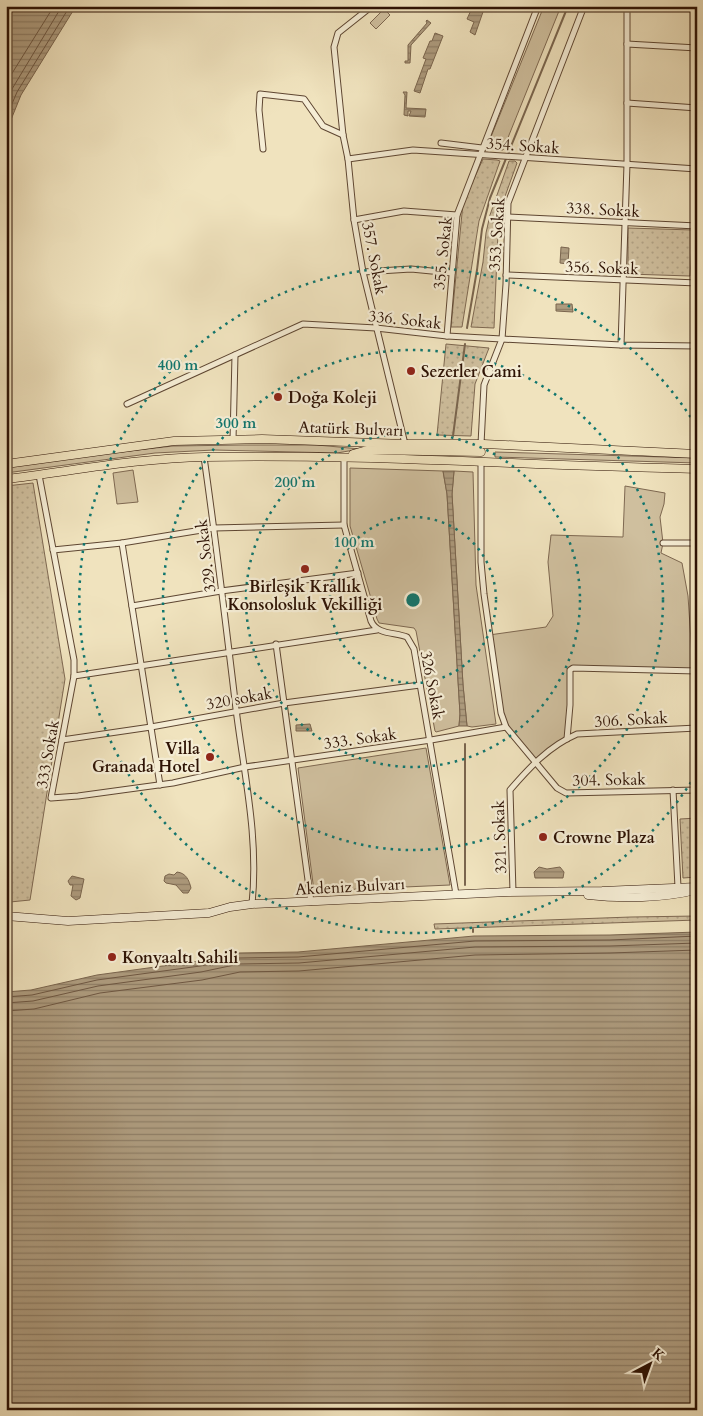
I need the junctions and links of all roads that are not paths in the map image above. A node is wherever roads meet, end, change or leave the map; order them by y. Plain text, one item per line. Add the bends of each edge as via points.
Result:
1 (372, 6) edge
2 (538, 6) edge
3 (584, 6) edge
4 (627, 6) edge
5 (627, 44) junction
6 (697, 48) edge
7 (627, 103) junction
8 (697, 108) edge
9 (343, 135) junction
10 (441, 143) dead end
11 (482, 148) junction
12 (263, 149) dead end
13 (480, 154) junction
14 (525, 157) junction
15 (348, 159) junction
16 (627, 164) junction
17 (697, 170) edge
18 (457, 215) junction
19 (508, 217) junction
20 (354, 220) junction
21 (624, 222) junction
22 (697, 226) edge
23 (363, 272) junction
24 (452, 274) junction
25 (506, 275) junction
26 (623, 280) junction
27 (697, 283) edge
28 (376, 328) junction
29 (447, 336) junction
30 (502, 339) junction
31 (620, 345) junction
32 (697, 346) edge
33 (235, 355) junction
34 (127, 404) dead end
35 (233, 440) junction
36 (405, 444) junction
37 (482, 447) junction
38 (697, 454) edge
39 (344, 456) junction
40 (204, 457) junction
41 (483, 462) junction
42 (6, 464) edge
43 (697, 469) edge
44 (40, 475) junction
45 (6, 480) edge
46 (344, 525) junction
47 (214, 528) junction
48 (122, 542) junction
49 (663, 543) dead end
50 (697, 543) edge
51 (53, 550) junction
52 (358, 573) junction
53 (222, 591) junction
54 (132, 606) junction
55 (378, 630) junction
56 (276, 644) junction
57 (229, 651) junction
58 (142, 667) junction
59 (697, 671) edge
60 (74, 676) junction
61 (420, 685) junction
62 (284, 703) junction
63 (236, 711) junction
64 (151, 726) junction
65 (506, 727) junction
66 (697, 728) edge
67 (567, 739) junction
68 (62, 740) junction
69 (430, 740) junction
70 (293, 760) junction
71 (535, 762) junction
72 (245, 768) junction
73 (160, 784) junction
74 (673, 790) junction
75 (697, 790) edge
76 (697, 888) edge
77 (674, 890) junction
78 (513, 892) junction
79 (456, 894) junction
80 (311, 902) junction
81 (252, 904) junction
82 (6, 916) edge

1 - 9 street, 357. Sokak via 338,33 334,47
2 - 11 street, 355. Sokak
3 - 14 street, 353. Sokak
4 - 5 street
5 - 6 street
5 - 7 street
7 - 8 street
7 - 16 street
9 - 12 street via 323,126 304,99 260,94
9 - 15 street, 357. Sokak
10 - 11 street
11 - 13 street, 355. Sokak
13 - 14 street, 354. Sokak
13 - 15 street, 354. Sokak via 413,150
13 - 18 street, 355. Sokak
14 - 16 street, 354. Sokak
14 - 19 street, 353. Sokak via 508,203
15 - 20 street, 357. Sokak
16 - 17 street, 354. Sokak
16 - 21 street
18 - 20 street via 404,211
18 - 24 street, 355. Sokak
19 - 21 street, 338. Sokak
19 - 25 street, 353. Sokak
20 - 23 street, 357. Sokak
21 - 22 street, 338. Sokak
21 - 26 street
23 - 24 street via 411,269
23 - 28 street, 357. Sokak
24 - 29 street, 355. Sokak
25 - 26 street, 356. Sokak
25 - 30 street, 353. Sokak
26 - 27 street, 356. Sokak
26 - 31 street
28 - 29 street, 336. Sokak
28 - 33 street, 336. Sokak via 303,324
28 - 36 street, 357. Sokak
29 - 30 street, 336. Sokak
30 - 31 street, 336. Sokak
30 - 37 street, 353. Sokak via 486,377
31 - 32 street, 336. Sokak
33 - 34 street, 336. Sokak
33 - 35 street
35 - 36 main road, Atatürk Bulvarı
35 - 42 main road, Atatürk Bulvarı via 174,441
36 - 37 main road, Atatürk Bulvarı
37 - 38 main road, Atatürk Bulvarı
37 - 39 main road via 367,450
37 - 41 main road
39 - 40 main road, Atatürk Bulvarı
39 - 41 main road, Atatürk Bulvarı
39 - 46 street
40 - 44 main road, Atatürk Bulvarı
40 - 47 street, 329. Sokak
41 - 43 main road, Atatürk Bulvarı
41 - 65 street via 481,562 494,672
44 - 45 main road, Atatürk Bulvarı
44 - 51 street, 333 Sokak
46 - 47 street
46 - 52 street
47 - 48 street
47 - 53 street, 329. Sokak
48 - 51 street
48 - 54 street
49 - 50 street
51 - 60 street, 333 Sokak
52 - 53 street
52 - 55 street via 370,621
53 - 54 street
53 - 57 street, 329. Sokak
54 - 58 street
55 - 56 street
55 - 61 street, 326 Sokak via 408,637 414,649
56 - 57 street
56 - 62 street
57 - 58 street
57 - 63 street, 329. Sokak
58 - 60 street
58 - 64 street
59 - 67 street via 573,668 569,680
60 - 68 street, 333 Sokak
61 - 62 street, 320 sokak
61 - 69 street, 326 Sokak
62 - 63 street, 320 sokak
62 - 70 street
63 - 64 street, 320 sokak
63 - 72 street, 329. Sokak
64 - 68 street, 320 sokak
64 - 73 street
65 - 69 street
65 - 71 street, 304. Sokak
66 - 67 street, 306. Sokak via 577,734
67 - 71 street, 321. Sokak
68 - 73 street, 333 Sokak via 51,798
69 - 70 street, 333. Sokak
69 - 79 street, 326 Sokak
70 - 72 street, 333 Sokak
70 - 80 street
71 - 74 street, 304. Sokak via 557,788 566,793
71 - 78 street, 321. Sokak via 510,790
72 - 73 street, 333 Sokak
72 - 81 street, 329. Sokak via 253,842
74 - 75 street, 304. Sokak
74 - 77 street
76 - 77 main road, Akdeniz Bulvarı
77 - 78 main road, Akdeniz Bulvarı via 602,894
78 - 79 main road, Akdeniz Bulvarı
79 - 80 main road, Akdeniz Bulvarı
80 - 81 main road, Akdeniz Bulvarı
81 - 82 main road, Akdeniz Bulvarı via 230,906 209,914 68,921

